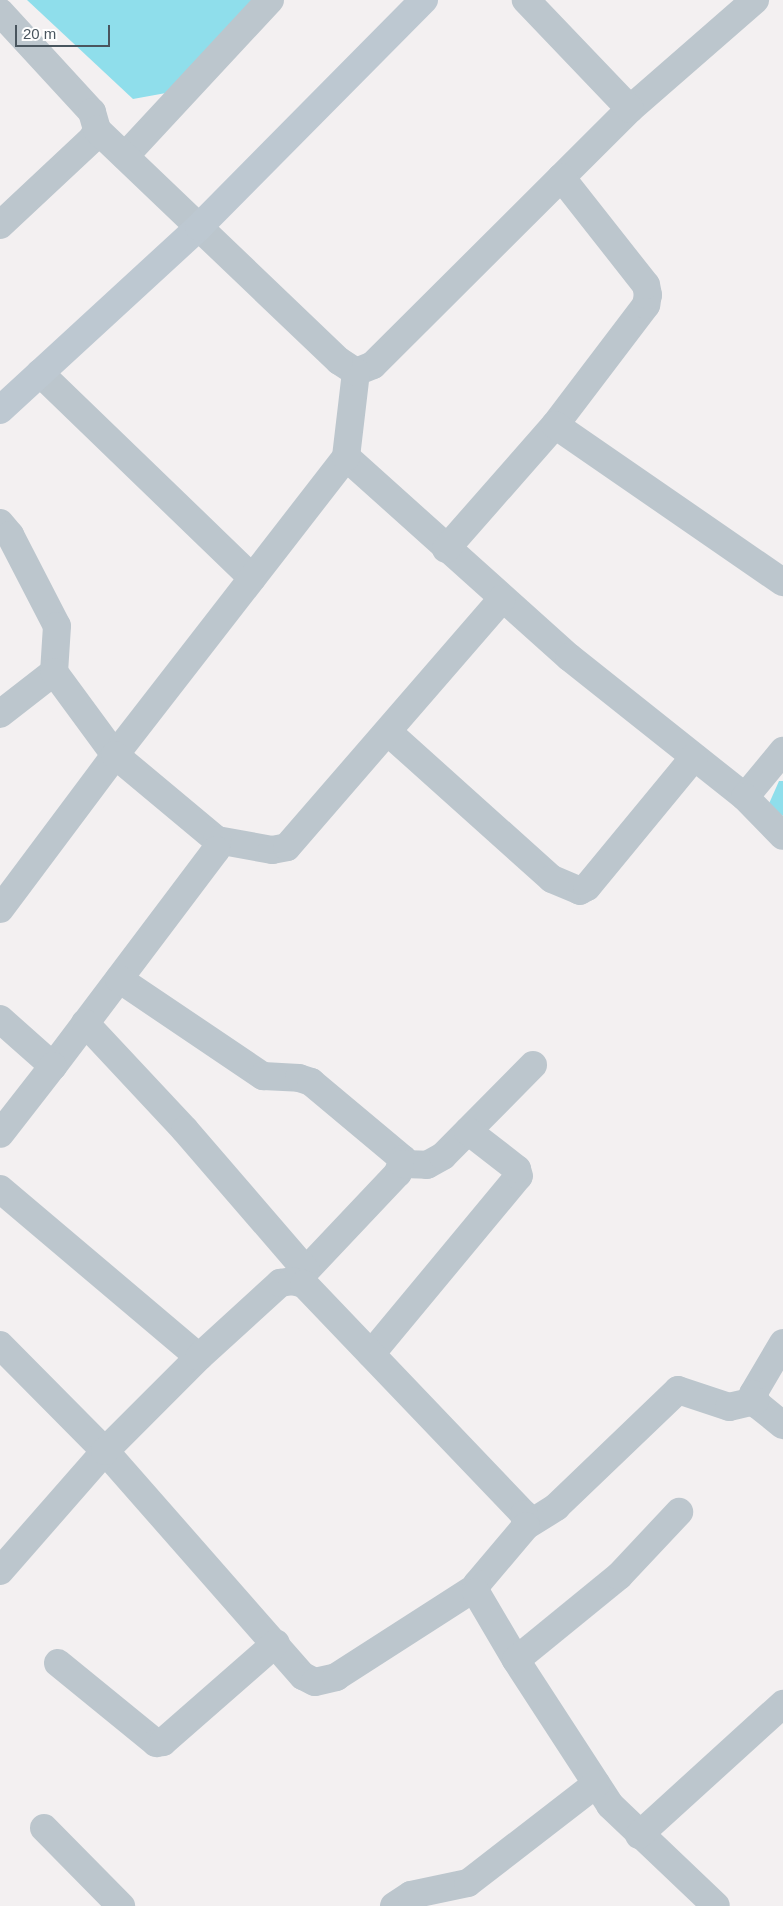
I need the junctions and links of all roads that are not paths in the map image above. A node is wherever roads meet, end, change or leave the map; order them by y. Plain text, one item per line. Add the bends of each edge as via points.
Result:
1 (270, 0) edge
2 (424, 0) edge
3 (526, 0) edge
4 (755, 0) edge
5 (0, 12) edge
6 (630, 109) junction
7 (97, 130) junction
8 (125, 156) junction
9 (561, 177) junction
10 (0, 225) edge
11 (198, 227) junction
12 (356, 372) junction
13 (40, 373) junction
14 (0, 410) edge
15 (555, 425) junction
16 (346, 458) junction
17 (0, 523) edge
18 (446, 549) junction
19 (252, 578) junction
20 (783, 582) edge
21 (502, 599) junction
22 (54, 672) junction
23 (0, 714) edge
24 (388, 732) junction
25 (783, 752) edge
26 (115, 755) junction
27 (694, 757) junction
28 (745, 797) junction
29 (783, 836) edge
30 (217, 840) junction
31 (0, 908) edge
32 (119, 979) junction
33 (0, 1019) edge
34 (85, 1023) junction
35 (533, 1065) dead end
36 (53, 1066) junction
37 (468, 1131) junction
38 (0, 1134) edge
39 (403, 1164) junction
40 (0, 1189) edge
41 (301, 1276) junction
42 (783, 1343) edge
43 (0, 1345) edge
44 (371, 1354) junction
45 (199, 1357) junction
46 (755, 1401) junction
47 (783, 1425) edge
48 (105, 1451) junction
49 (678, 1512) dead end
50 (526, 1526) junction
51 (0, 1570) edge
52 (476, 1587) junction
53 (276, 1643) junction
54 (516, 1660) junction
55 (58, 1663) dead end
56 (783, 1704) edge
57 (596, 1784) junction
58 (44, 1828) dead end
59 (639, 1835) junction
60 (121, 1906) edge
61 (394, 1906) edge
62 (716, 1906) edge

1 - 8 street
2 - 11 street
3 - 6 street
4 - 6 street
5 - 7 street via 92,112
6 - 9 street
7 - 8 street
7 - 10 street via 92,139
8 - 11 street
9 - 12 street via 373,365
9 - 15 street via 646,285 648,295 646,305
11 - 12 street via 339,361
11 - 13 street
12 - 16 street
13 - 14 street
13 - 19 street
15 - 18 street via 549,428
15 - 20 street
16 - 18 street
16 - 19 street
17 - 22 street via 10,535 56,626
18 - 21 street
19 - 26 street
21 - 24 street
21 - 27 street via 568,657
22 - 23 street
22 - 26 street
24 - 27 street via 552,879 580,891 587,887
24 - 30 street via 287,847 272,850
25 - 28 street
26 - 30 street
26 - 31 street
27 - 28 street
28 - 29 street
30 - 32 street via 216,850
32 - 34 street
32 - 39 street via 263,1076 312,1082 399,1154
33 - 36 street
34 - 36 street
34 - 41 street via 186,1130
35 - 37 street
36 - 38 street
37 - 39 street via 433,1162
37 - 44 street via 517,1168 519,1176
39 - 41 street
40 - 45 street
41 - 44 street via 304,1284
41 - 45 street via 280,1284
42 - 46 street via 753,1394
43 - 48 street
44 - 50 street via 524,1514
45 - 48 street
46 - 47 street
46 - 50 street via 729,1407 678,1390 556,1507
48 - 51 street
48 - 53 street
49 - 54 street via 619,1576
50 - 52 street
52 - 53 street via 325,1682 315,1682 303,1676
52 - 54 street
53 - 55 street via 163,1742 156,1743
54 - 57 street
56 - 59 street
57 - 59 street via 610,1805
57 - 61 street via 468,1883 411,1895
58 - 60 street
59 - 62 street

